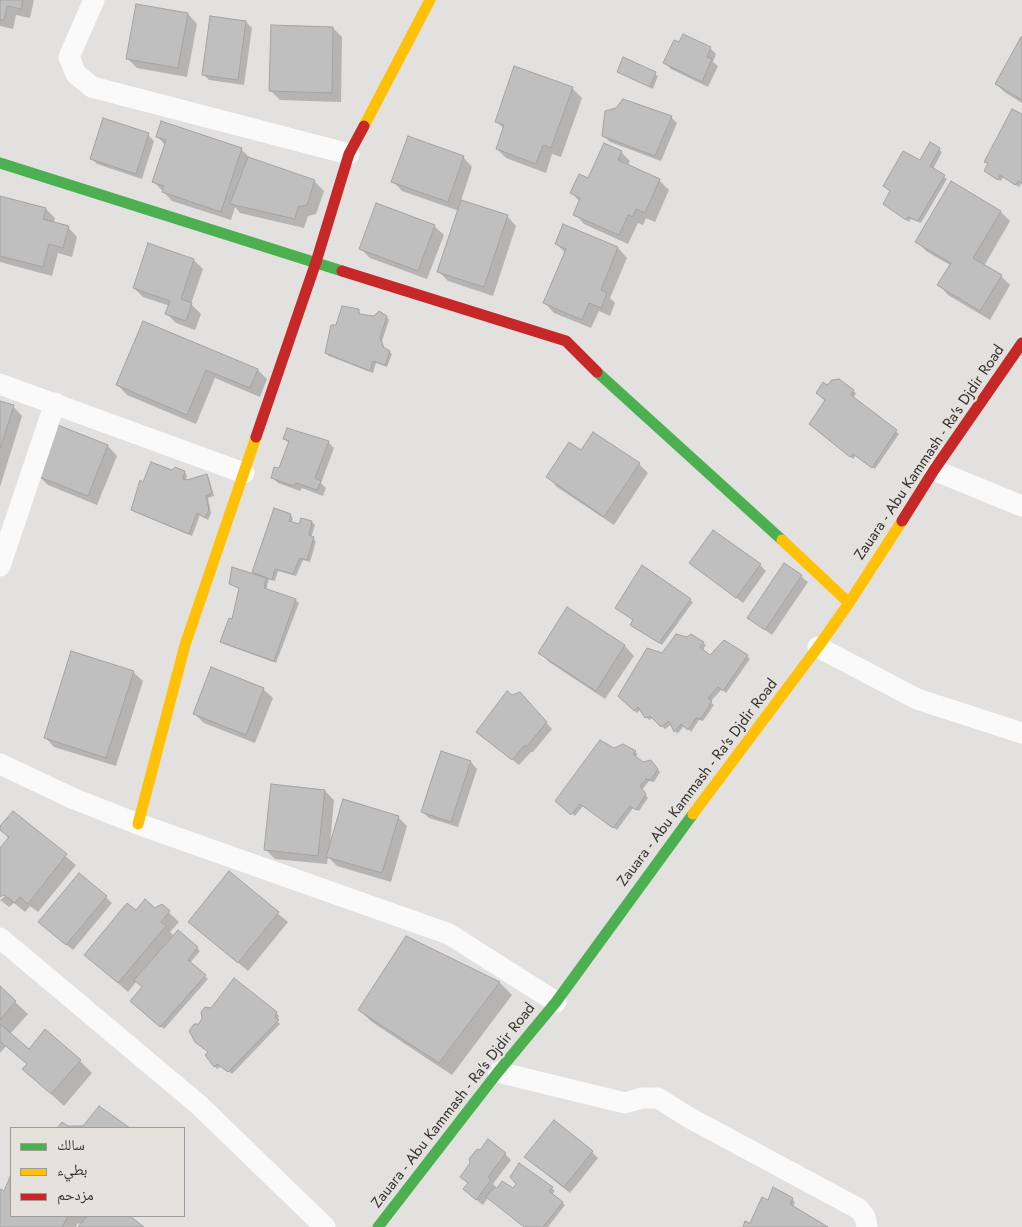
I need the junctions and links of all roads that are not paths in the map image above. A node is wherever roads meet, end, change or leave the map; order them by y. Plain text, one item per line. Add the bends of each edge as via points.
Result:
1 (94, 0) edge
2 (430, 0) edge
3 (349, 154) junction
4 (0, 163) edge
5 (316, 262) junction
6 (1022, 343) edge
7 (0, 384) edge
8 (54, 404) junction
9 (934, 470) junction
10 (244, 473) junction
11 (1022, 506) edge
12 (0, 566) edge
13 (849, 603) junction
14 (818, 647) junction
15 (1022, 734) edge
16 (0, 764) edge
17 (138, 824) junction
18 (0, 938) edge
19 (556, 1002) junction
20 (498, 1072) junction
21 (325, 1227) edge
22 (378, 1227) edge
23 (867, 1227) edge

1 - 3 street via 69,57 76,74 92,87
2 - 3 street
3 - 5 street
4 - 5 street
5 - 10 street
5 - 13 street via 566,342
6 - 9 street, Zauara - Abu Kammash - Ra's Djdir Road
7 - 8 street
8 - 10 street
8 - 12 street
9 - 11 street
9 - 13 street, Zauara - Abu Kammash - Ra's Djdir Road
10 - 17 street via 185,645
13 - 14 street, Zauara - Abu Kammash - Ra's Djdir Road
14 - 15 street via 917,699
14 - 19 street, Zauara - Abu Kammash - Ra's Djdir Road
16 - 17 street
17 - 19 street via 449,934
18 - 21 street via 199,1105
19 - 20 street, Zauara - Abu Kammash - Ra's Djdir Road
20 - 22 street, Zauara - Abu Kammash - Ra's Djdir Road
20 - 23 street via 625,1103 658,1098 859,1209

